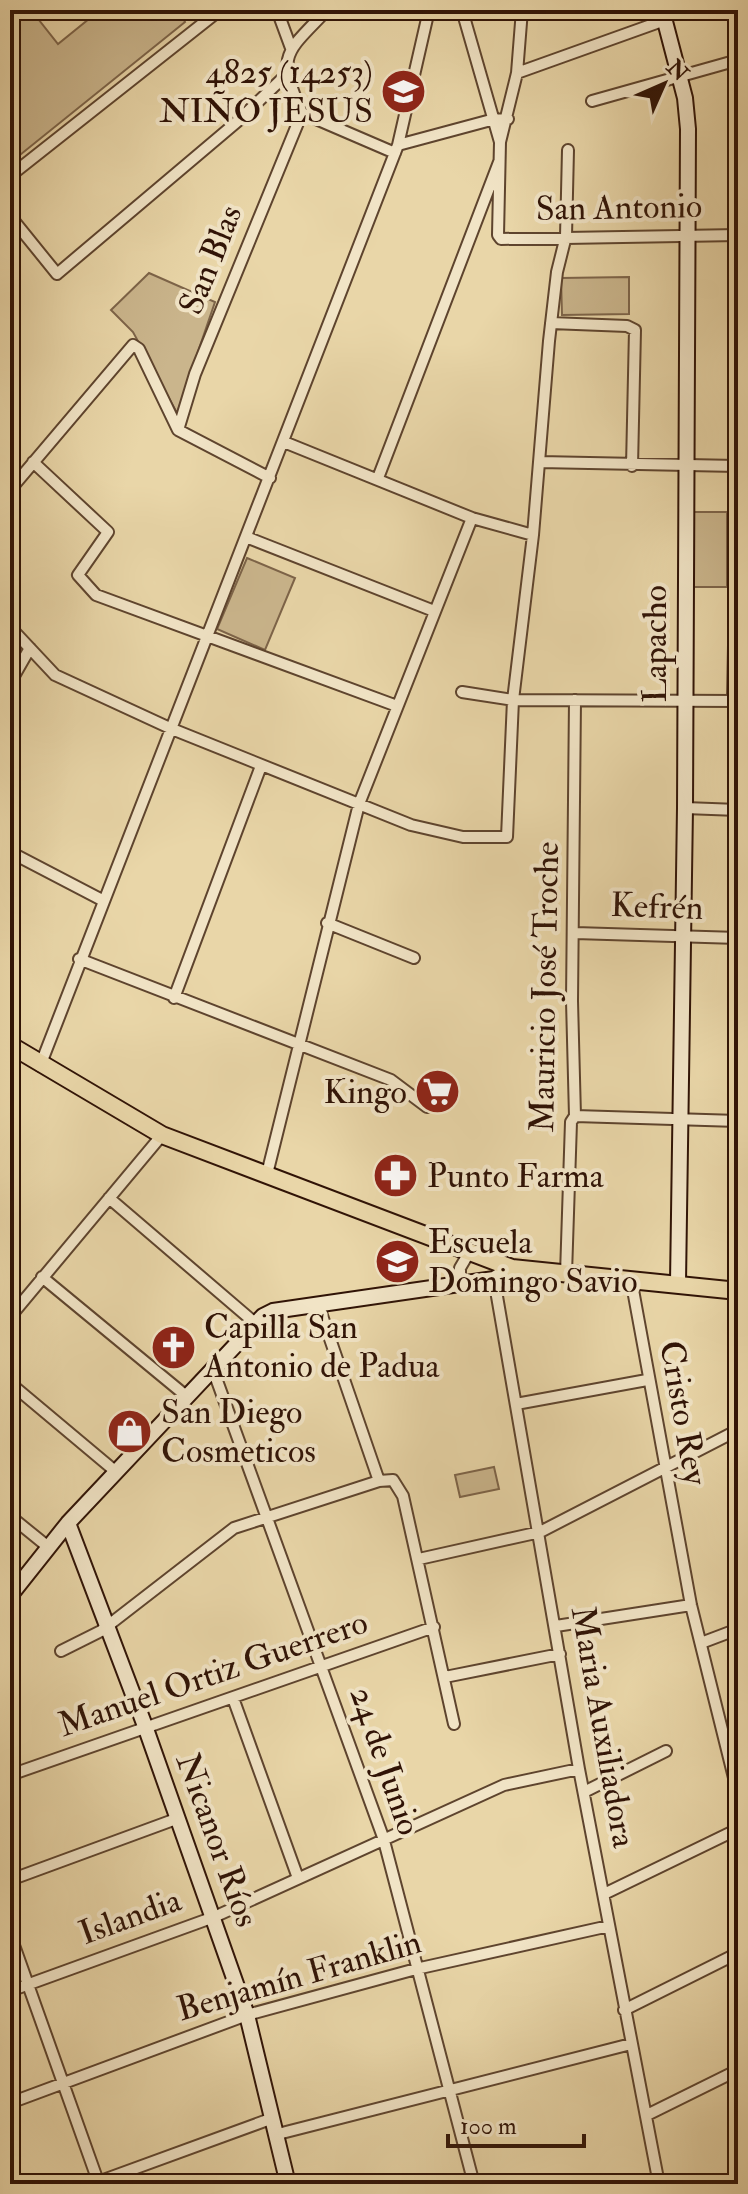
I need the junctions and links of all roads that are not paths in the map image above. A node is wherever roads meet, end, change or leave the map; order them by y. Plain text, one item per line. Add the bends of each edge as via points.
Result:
1 (220, 10) edge
2 (277, 10) edge
3 (327, 10) edge
4 (429, 10) edge
5 (462, 10) edge
6 (522, 10) edge
7 (663, 15) edge
8 (291, 48) junction
9 (738, 60) edge
10 (517, 73) junction
11 (285, 76) junction
12 (680, 79) junction
13 (592, 101) dead end
14 (302, 113) junction
15 (508, 119) junction
16 (491, 120) junction
17 (500, 142) junction
18 (396, 149) junction
19 (568, 150) dead end
20 (502, 154) junction
21 (10, 176) edge
22 (10, 216) edge
23 (688, 235) junction
24 (738, 235) edge
25 (566, 236) junction
26 (551, 323) junction
27 (738, 426) edge
28 (178, 430) junction
29 (284, 442) junction
30 (33, 462) junction
31 (540, 462) junction
32 (686, 465) junction
33 (632, 466) junction
34 (737, 466) edge
35 (270, 478) junction
36 (378, 478) junction
37 (10, 490) edge
38 (472, 518) junction
39 (533, 535) junction
40 (246, 537) junction
41 (434, 611) junction
42 (10, 627) edge
43 (209, 635) junction
44 (30, 648) junction
45 (10, 683) edge
46 (462, 692) dead end
47 (513, 700) junction
48 (575, 700) junction
49 (685, 700) junction
50 (736, 701) edge
51 (397, 706) junction
52 (172, 729) junction
53 (261, 766) junction
54 (359, 804) junction
55 (685, 808) junction
56 (738, 810) edge
57 (10, 852) edge
58 (104, 901) junction
59 (327, 923) junction
60 (575, 933) junction
61 (683, 935) junction
62 (738, 938) edge
63 (414, 958) dead end
64 (79, 959) junction
65 (174, 998) junction
66 (298, 1044) junction
67 (13, 1054) edge
68 (40, 1066) junction
69 (427, 1107) dead end
70 (575, 1116) junction
71 (680, 1120) junction
72 (738, 1121) edge
73 (162, 1135) junction
74 (267, 1174) junction
75 (109, 1198) junction
76 (470, 1251) junction
77 (512, 1268) junction
78 (566, 1274) junction
79 (42, 1277) junction
80 (494, 1279) junction
81 (631, 1279) junction
82 (678, 1282) junction
83 (460, 1283) junction
84 (738, 1289) edge
85 (318, 1304) junction
86 (10, 1317) edge
87 (255, 1323) junction
88 (212, 1367) junction
89 (647, 1380) junction
90 (10, 1383) edge
91 (185, 1395) junction
92 (516, 1404) junction
93 (738, 1430) edge
94 (664, 1466) junction
95 (115, 1471) junction
96 (379, 1481) junction
97 (10, 1516) edge
98 (266, 1519) junction
99 (68, 1523) junction
100 (540, 1532) junction
101 (47, 1546) junction
102 (419, 1559) junction
103 (10, 1596) edge
104 (691, 1605) junction
105 (108, 1625) junction
106 (556, 1626) junction
107 (434, 1627) junction
108 (738, 1629) edge
109 (701, 1643) junction
110 (61, 1651) dead end
111 (560, 1654) junction
112 (322, 1665) junction
113 (445, 1677) junction
114 (233, 1698) junction
115 (454, 1724) dead end
116 (145, 1726) junction
117 (666, 1751) dead end
118 (579, 1769) junction
119 (10, 1775) edge
120 (586, 1791) junction
121 (738, 1794) edge
122 (176, 1819) junction
123 (738, 1829) edge
124 (383, 1837) junction
125 (298, 1878) junction
126 (10, 1880) edge
127 (604, 1894) junction
128 (214, 1917) junction
129 (609, 1926) junction
130 (10, 1934) edge
131 (738, 1953) edge
132 (416, 1969) junction
133 (29, 1983) junction
134 (10, 1991) edge
135 (624, 2010) junction
136 (247, 2015) junction
137 (631, 2044) junction
138 (738, 2070) edge
139 (64, 2083) junction
140 (451, 2091) junction
141 (10, 2103) edge
142 (647, 2115) junction
143 (273, 2118) junction
144 (278, 2134) junction
145 (96, 2183) edge
146 (658, 2183) edge
147 (288, 2184) edge
148 (474, 2184) edge
149 (646, 2184) edge

1 - 21 street
2 - 8 street
3 - 8 street
4 - 18 street
5 - 16 street
6 - 10 street
7 - 10 street
7 - 12 street, Lapacho
8 - 11 street
9 - 12 street
10 - 15 street
11 - 14 street
11 - 22 street via 57,274
12 - 13 street
12 - 23 street, Lapacho via 688,129
14 - 18 street
14 - 28 street, San Blas via 195,374
15 - 16 street
15 - 17 street
16 - 17 street
16 - 18 street
17 - 20 street
18 - 29 street
19 - 25 street
20 - 25 street, San Antonio via 501,239
20 - 36 street
23 - 24 street, San Antonio
23 - 25 street, San Antonio
23 - 32 street, Lapacho
25 - 26 street
26 - 31 street
26 - 33 street via 635,330
27 - 34 street
28 - 30 street via 133,345
28 - 35 street
29 - 35 street
29 - 36 street
30 - 37 street
30 - 43 street via 108,532 78,575 87,589 103,600
31 - 33 street
31 - 39 street
32 - 33 street
32 - 34 street
32 - 49 street, Lapacho
34 - 50 street
35 - 40 street
36 - 38 street
38 - 39 street
38 - 41 street
39 - 47 street
40 - 41 street
40 - 43 street
41 - 51 street
42 - 44 street
43 - 51 street
43 - 52 street
44 - 45 street
44 - 52 street via 55,675 76,687
46 - 47 street
47 - 48 street
47 - 54 street via 507,837 433,832
48 - 49 street
48 - 60 street, Mauricio José Troche
49 - 50 street
49 - 55 street, Lapacho
51 - 54 street
52 - 53 street
52 - 58 street
53 - 54 street
53 - 65 street
54 - 59 street
55 - 56 street
55 - 61 street, Lapacho
57 - 58 street
58 - 64 street
59 - 63 street
59 - 66 street
60 - 61 street, Kefrén
60 - 70 street, Mauricio José Troche
61 - 62 street, Kefrén
61 - 71 street, Lapacho
64 - 65 street
64 - 68 street
65 - 66 street
66 - 69 street via 391,1080
66 - 74 street
67 - 68 main road
68 - 73 main road
70 - 71 street
70 - 78 street, Mauricio José Troche
71 - 72 street
71 - 82 street, Lapacho
73 - 74 main road
73 - 75 street
74 - 76 main road
75 - 79 street
75 - 87 street
76 - 77 main road
76 - 83 street via 460,1268
77 - 78 main road
77 - 80 street
78 - 81 main road
79 - 86 street
79 - 91 street
80 - 83 street
80 - 92 street, Maria Auxiliadora
81 - 82 main road
81 - 89 street, Cristo Rey
82 - 84 main road
83 - 85 street
85 - 87 street via 273,1311
85 - 96 street
87 - 88 street
88 - 91 street
88 - 98 street, 24 de Junio
89 - 92 street
89 - 94 street, Cristo Rey
90 - 95 street
91 - 95 street
92 - 100 street, Maria Auxiliadora
93 - 94 street
94 - 100 street
94 - 104 street, Cristo Rey
95 - 99 street
96 - 98 street via 303,1502
96 - 102 street via 393,1480 400,1486
97 - 101 street
98 - 105 street via 217,1538
98 - 112 street, 24 de Junio
99 - 101 street
99 - 105 street, Nicanor Ríos
100 - 102 street
100 - 106 street, Maria Auxiliadora
101 - 103 street
102 - 107 street
104 - 106 street
104 - 109 street, Cristo Rey
105 - 110 street
105 - 116 street, Nicanor Ríos
106 - 111 street, Maria Auxiliadora
107 - 112 street, Manuel Ortiz Guerrero
107 - 113 street
108 - 109 street
109 - 121 street, Cristo Rey
111 - 113 street
111 - 118 street, Maria Auxiliadora
112 - 114 street, Manuel Ortiz Guerrero
112 - 124 street, 24 de Junio
113 - 115 street
114 - 116 street, Manuel Ortiz Guerrero
114 - 125 street
116 - 119 street, Manuel Ortiz Guerrero
116 - 122 street, Nicanor Ríos
117 - 120 street
118 - 120 street, Maria Auxiliadora
118 - 124 street, Islandia via 504,1785
120 - 127 street, Maria Auxiliadora
122 - 126 street
122 - 128 street, Nicanor Ríos
123 - 127 street
124 - 125 street, Islandia
124 - 132 street, 24 de Junio
125 - 128 street, Islandia
127 - 129 street, Maria Auxiliadora
128 - 133 street, Islandia
128 - 136 street, Nicanor Ríos
129 - 132 street, Benjamín Franklin
129 - 135 street, Maria Auxiliadora
130 - 133 street
131 - 135 street
132 - 136 street, Benjamín Franklin
132 - 140 street, 24 de Junio
133 - 134 street, Islandia
133 - 139 street
135 - 137 street, Maria Auxiliadora
136 - 139 street, Benjamín Franklin
136 - 143 street, Nicanor Ríos
137 - 140 street
137 - 142 street, Maria Auxiliadora
138 - 142 street
139 - 141 street, Benjamín Franklin
139 - 145 street
140 - 144 street
140 - 148 street, 24 de Junio
142 - 146 street, Maria Auxiliadora
143 - 144 street, Nicanor Ríos
143 - 145 street
144 - 147 street, Nicanor Ríos
146 - 149 street

